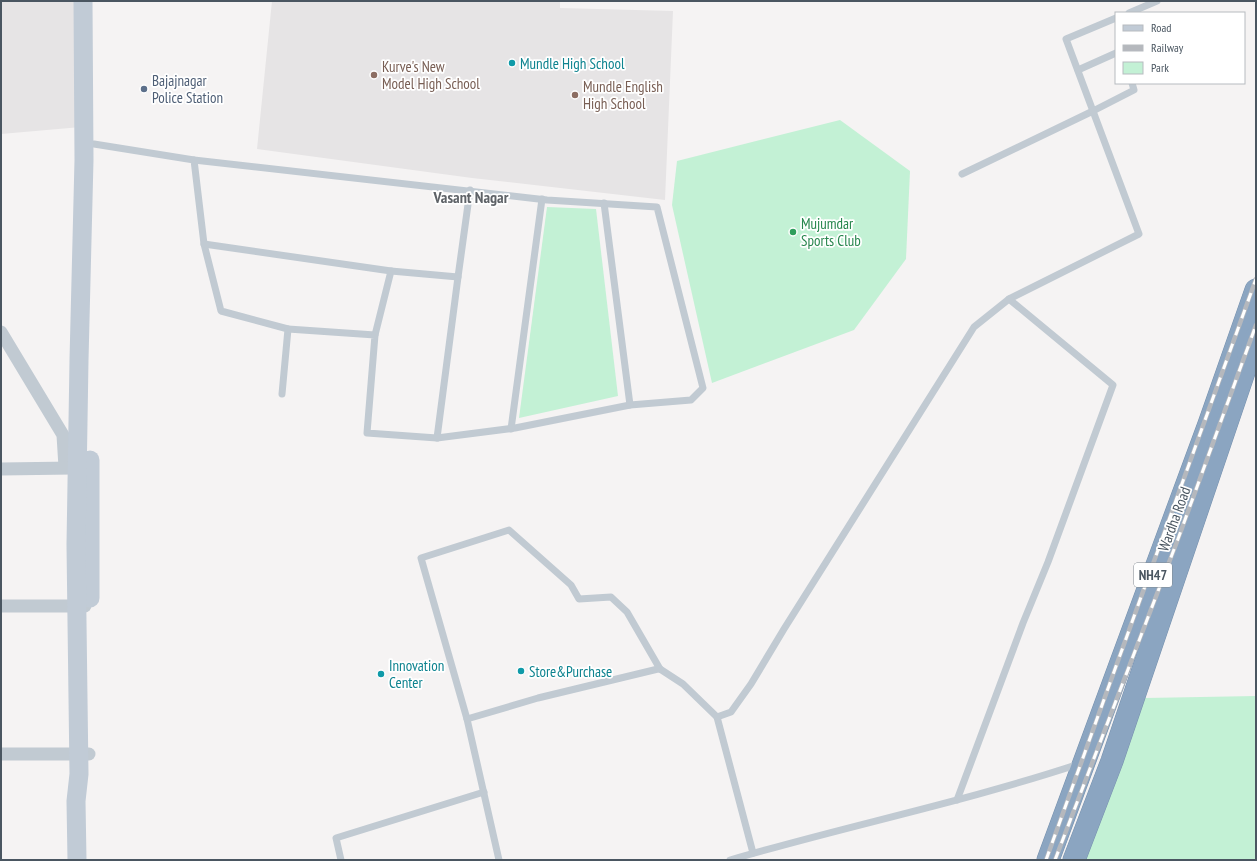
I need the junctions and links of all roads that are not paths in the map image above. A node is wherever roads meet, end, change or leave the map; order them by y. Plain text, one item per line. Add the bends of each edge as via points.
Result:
1 (83, 1) edge
2 (95, 1) edge
3 (1157, 1) edge
4 (1130, 12) edge
5 (1115, 18) edge
6 (1115, 53) edge
7 (1078, 70) junction
8 (1132, 84) edge
9 (1093, 111) junction
10 (94, 144) junction
11 (194, 160) junction
12 (962, 174) dead end
13 (470, 190) junction
14 (542, 199) junction
15 (604, 203) junction
16 (204, 244) junction
17 (391, 271) junction
18 (458, 277) junction
19 (1256, 290) edge
20 (1009, 299) junction
21 (288, 329) junction
22 (1, 332) edge
23 (375, 334) junction
24 (1256, 336) edge
25 (282, 394) dead end
26 (630, 405) junction
27 (511, 429) junction
28 (437, 438) junction
29 (77, 467) junction
30 (1, 469) edge
31 (1, 606) edge
32 (83, 606) junction
33 (660, 669) junction
34 (717, 717) junction
35 (467, 719) junction
36 (1, 754) edge
37 (83, 754) junction
38 (1084, 762) junction
39 (484, 792) junction
40 (957, 800) junction
41 (753, 853) junction
42 (77, 860) edge
43 (88, 860) edge
44 (341, 860) edge
45 (499, 860) edge
46 (730, 860) edge
47 (1048, 860) edge
48 (1074, 860) edge

1 - 29 main road via 84,160
2 - 10 main road
3 - 4 lane
5 - 7 lane via 1066,39
6 - 7 lane
7 - 9 lane
8 - 9 lane via 1134,90
9 - 12 lane
9 - 20 lane via 1138,234
10 - 11 lane
10 - 29 main road
11 - 13 lane
11 - 16 lane
13 - 14 lane
13 - 18 lane
14 - 15 lane
14 - 27 lane
15 - 26 lane
15 - 26 lane via 658,207 703,388 691,400
16 - 17 lane
16 - 21 lane via 221,311
17 - 18 lane
17 - 23 lane
18 - 28 lane
19 - 38 highway, Wardha Road / NH47
20 - 34 lane via 974,327 751,684 730,712
20 - 40 lane via 1113,385
21 - 23 lane
21 - 25 lane
22 - 29 street via 63,435
23 - 28 lane via 367,433
24 - 48 highway, Wardha Road / NH47 via 1112,761
26 - 27 lane
27 - 28 lane
29 - 30 street
29 - 32 main road via 76,545
31 - 32 street
32 - 37 main road
33 - 34 lane via 683,684
33 - 35 lane via 538,698
33 - 35 lane via 627,612 612,596 578,599 571,586 510,530 421,558
34 - 41 lane
35 - 39 lane
36 - 37 street
37 - 42 main road via 76,802
37 - 43 main road
38 - 40 lane
38 - 47 highway, Wardha Road / NH47
39 - 44 lane via 336,838
39 - 45 lane
40 - 41 lane
41 - 46 lane

